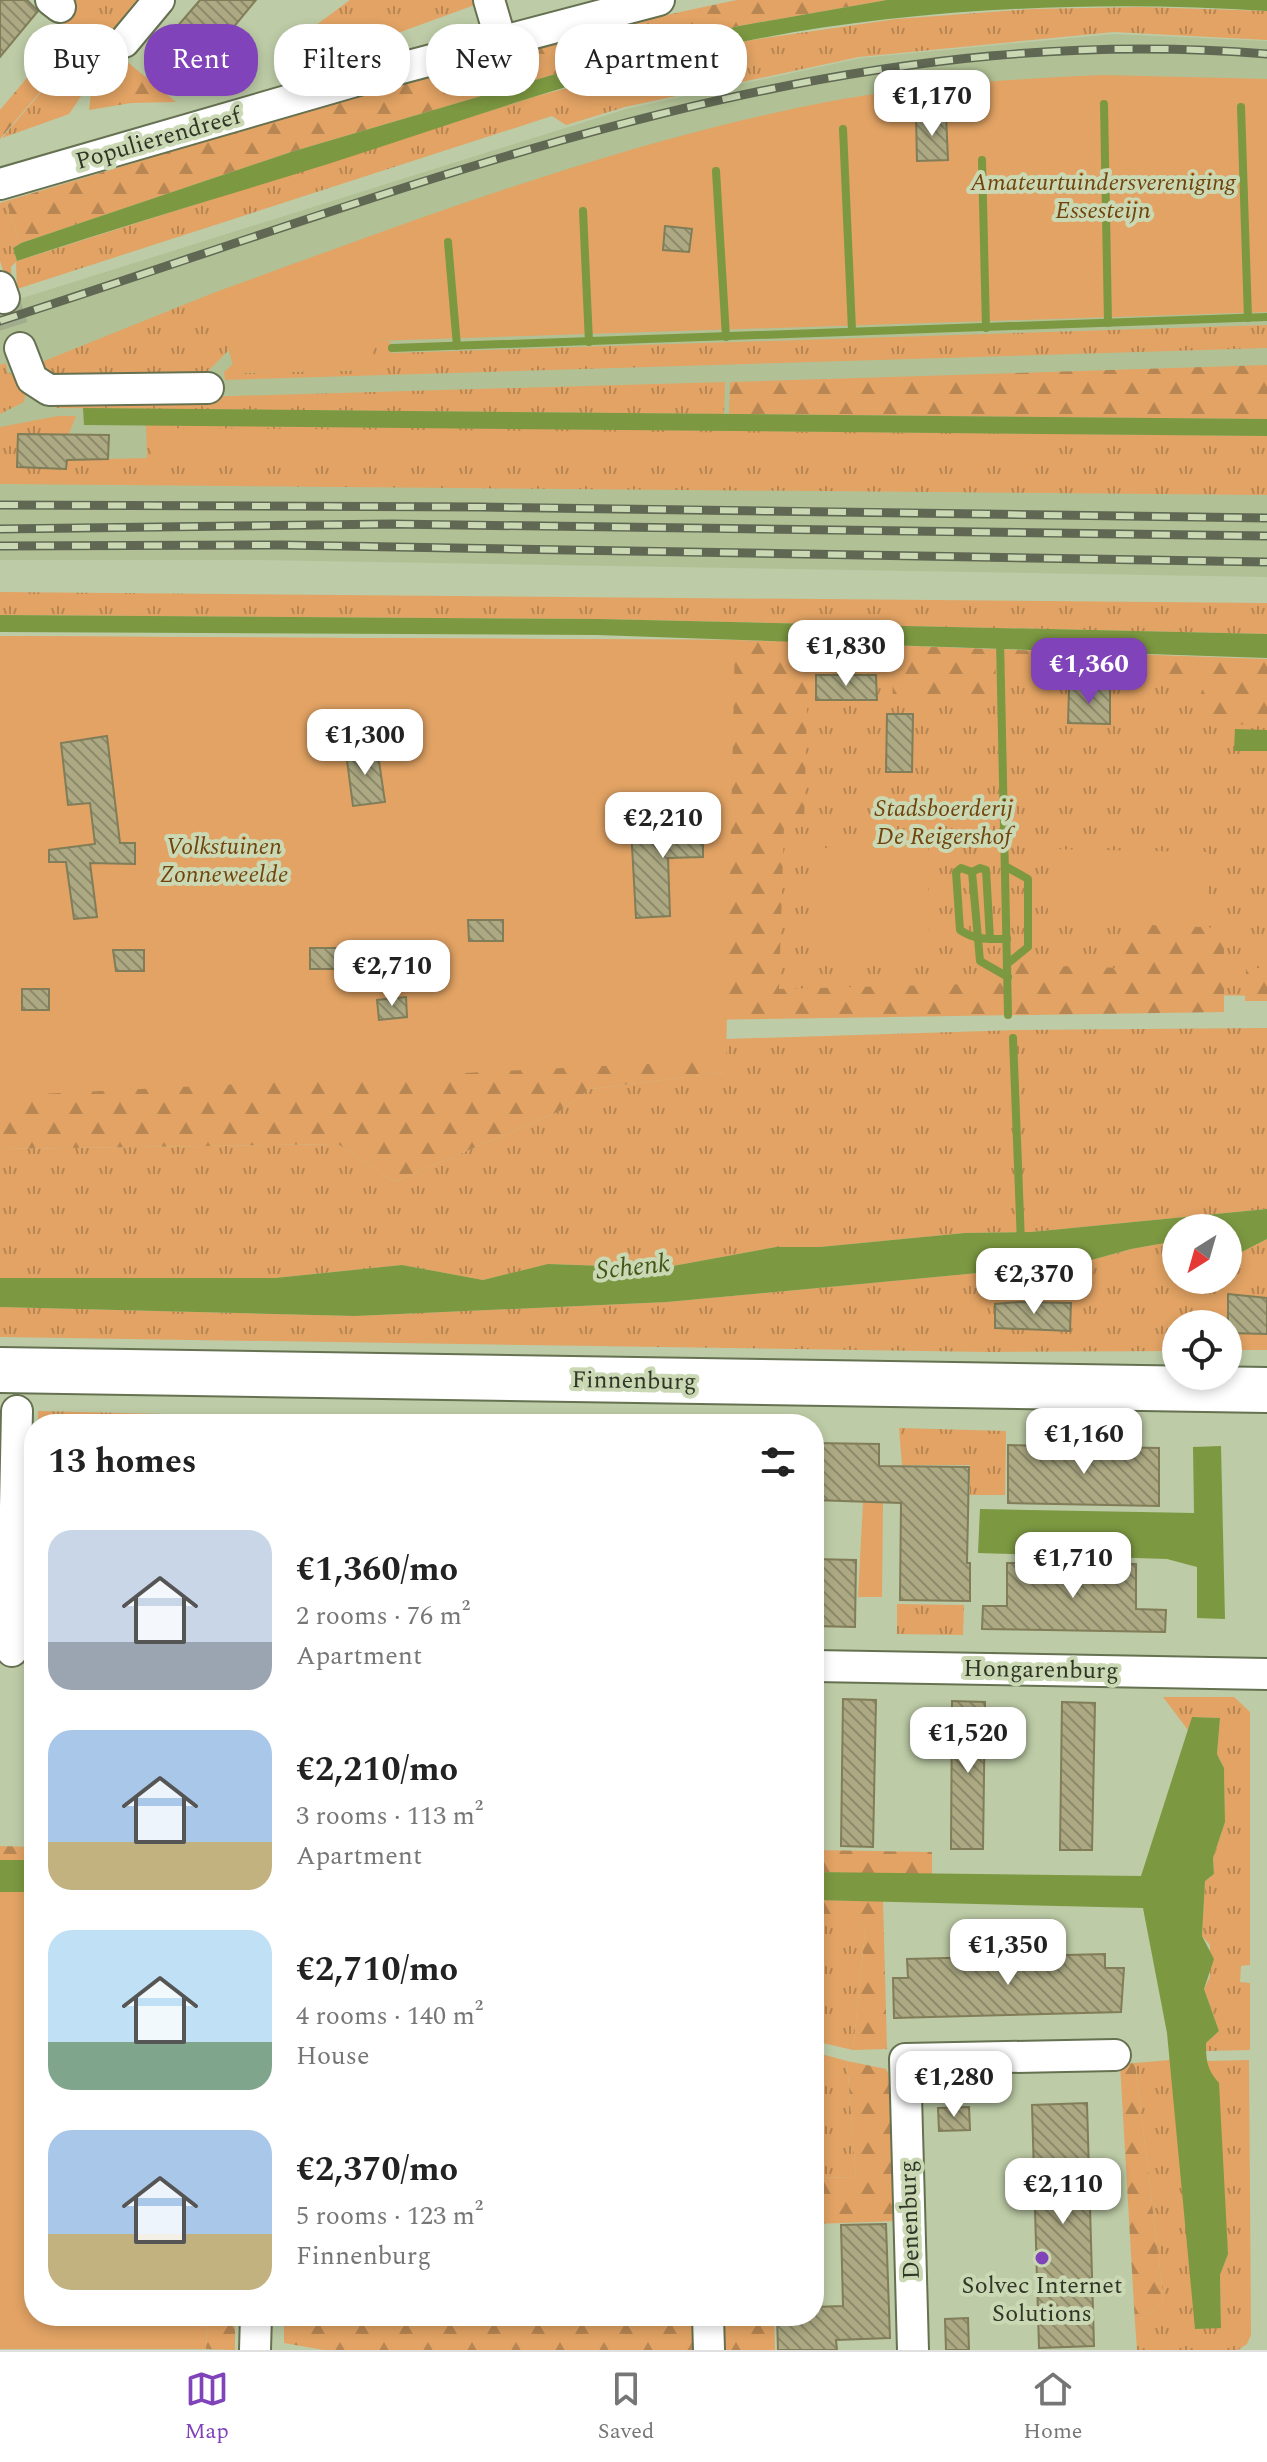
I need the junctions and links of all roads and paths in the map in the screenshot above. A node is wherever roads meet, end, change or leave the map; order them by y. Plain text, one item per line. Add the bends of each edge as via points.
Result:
1 (159, 0) edge
2 (489, 0) edge
3 (659, 0) edge
4 (496, 24) edge
5 (539, 31) edge
6 (128, 37) edge
7 (426, 62) edge
8 (0, 184) edge
9 (20, 348) tunnel mouth
10 (208, 388) dead end
11 (0, 1370) edge
12 (1267, 1390) edge
13 (17, 1411) dead end
14 (15, 1651) edge
15 (824, 1666) edge
16 (1267, 1674) edge
17 (1115, 2055) dead end
18 (256, 2326) edge
19 (708, 2326) edge
20 (255, 2350) edge
21 (709, 2350) edge
22 (913, 2350) edge

1 - 6 street
2 - 4 street
3 - 5 street, Populierendreef
7 - 8 street, Populierendreef
9 - 10 street via 32,379 49,390
11 - 12 street, Finnenburg
13 - 14 street
15 - 16 street, Hongarenburg
17 - 22 street, Denenburg via 905,2059
18 - 20 street
19 - 21 street

